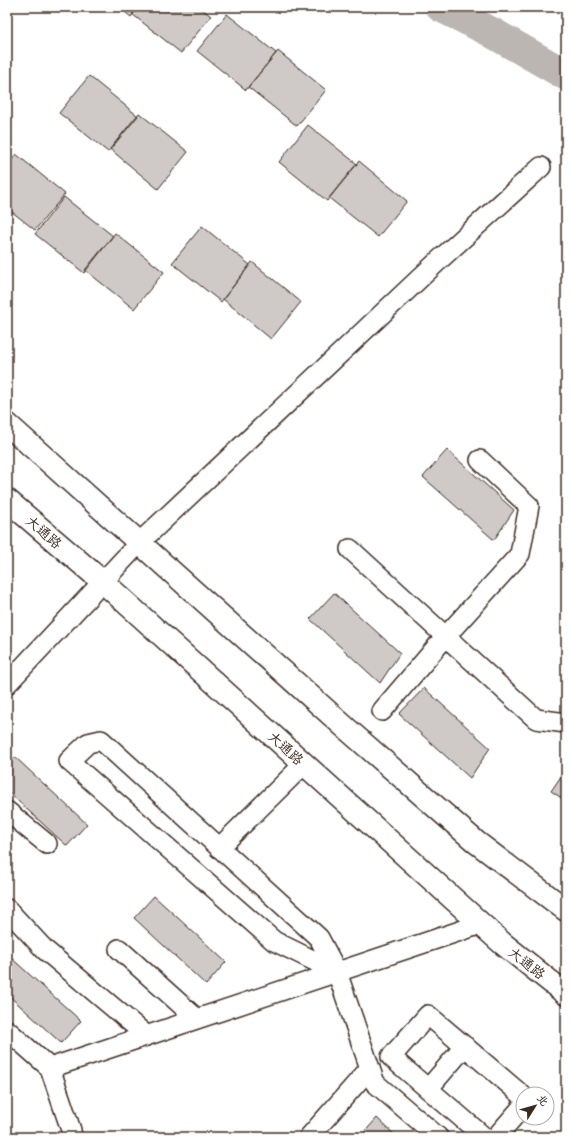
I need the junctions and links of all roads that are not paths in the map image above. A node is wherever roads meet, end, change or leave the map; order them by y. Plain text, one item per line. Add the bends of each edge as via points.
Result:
1 (541, 167) dead end
2 (7, 424) edge
3 (480, 460) dead end
4 (7, 500) edge
5 (139, 543) junction
6 (350, 549) dead end
7 (103, 582) junction
8 (446, 636) junction
9 (7, 684) edge
10 (382, 711) dead end
11 (566, 723) edge
12 (304, 764) junction
13 (7, 811) edge
14 (47, 844) dead end
15 (219, 848) junction
16 (7, 909) edge
17 (566, 910) edge
18 (481, 924) junction
19 (119, 949) dead end
20 (337, 972) junction
21 (566, 994) edge
22 (197, 1019) junction
23 (7, 1030) edge
24 (147, 1036) junction
25 (465, 1046) junction
26 (50, 1068) junction
27 (370, 1068) junction
28 (428, 1089) junction
29 (515, 1089) edge
30 (515, 1115) edge
31 (72, 1137) edge
32 (309, 1137) edge
33 (438, 1137) edge
34 (484, 1137) edge
35 (496, 1137) edge

1 - 5 street
2 - 5 street
3 - 8 street via 529,506 520,554
4 - 7 street, 大通路
5 - 7 street
5 - 17 street via 476,842
6 - 8 street
7 - 9 street
7 - 12 street, 大通路
8 - 10 street
8 - 11 street via 536,719
12 - 15 street
12 - 18 street, 大通路
13 - 14 street
15 - 20 street via 319,938
15 - 20 street via 101,740 88,743 69,761 274,941
16 - 24 street via 45,950
18 - 20 street
18 - 21 street, 大通路
19 - 22 street
20 - 22 street
20 - 27 street
22 - 24 street
23 - 26 street
24 - 26 street
25 - 28 street
25 - 28 street via 428,1015 391,1057
25 - 29 street
26 - 31 street
27 - 32 street
27 - 33 street via 375,1083
28 - 34 street
30 - 35 street

